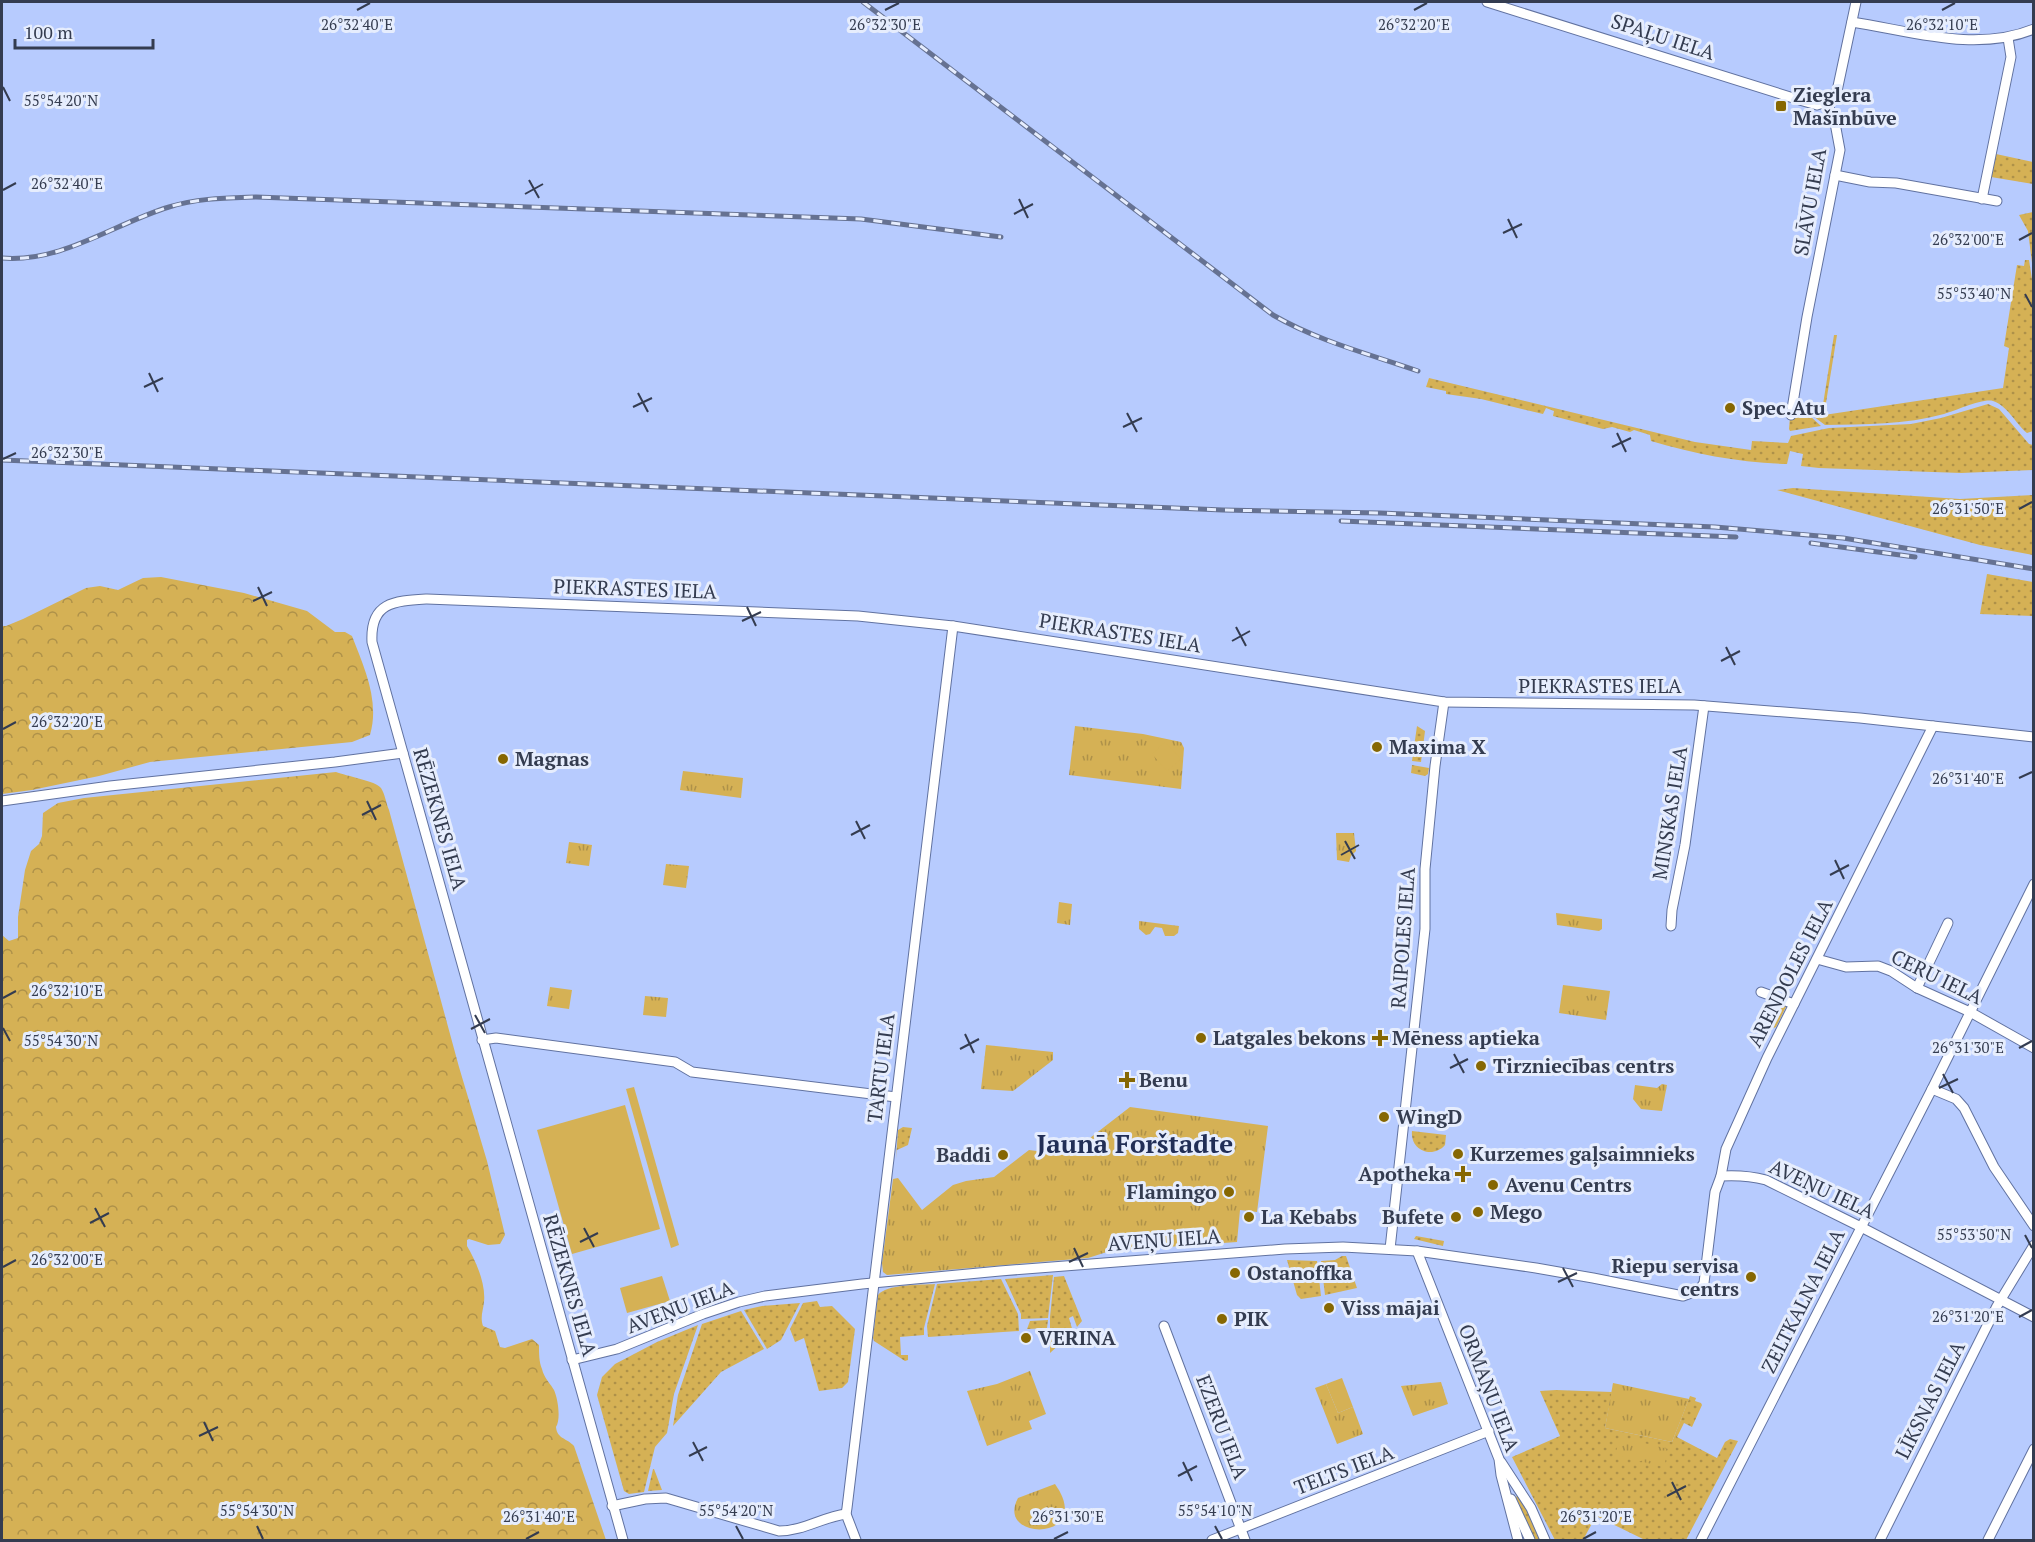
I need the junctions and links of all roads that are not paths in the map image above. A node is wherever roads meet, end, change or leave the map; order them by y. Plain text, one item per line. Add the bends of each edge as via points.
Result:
1 (1488, 2) edge
2 (1856, 2) edge
3 (1852, 22) junction
4 (2034, 29) edge
5 (2008, 38) junction
6 (1827, 102) junction
7 (1835, 175) junction
8 (1982, 199) junction
9 (1996, 201) dead end
10 (1791, 415) dead end
11 (381, 609) joint
12 (953, 626) junction
13 (1444, 702) junction
14 (1704, 706) junction
15 (1933, 726) junction
16 (2034, 737) edge
17 (403, 753) junction
18 (2, 801) edge
19 (2034, 884) edge
20 (1948, 923) dead end
21 (1671, 926) dead end
22 (1817, 959) junction
23 (1917, 988) junction
24 (1761, 992) dead end
25 (1794, 1004) junction
26 (1970, 1012) junction
27 (482, 1040) junction
28 (2034, 1048) edge
29 (1932, 1089) junction
30 (896, 1097) junction
31 (1721, 1176) junction
32 (2034, 1226) edge
33 (1860, 1227) junction
34 (2034, 1245) edge
35 (1390, 1249) junction
36 (1417, 1251) junction
37 (873, 1283) junction
38 (2001, 1300) junction
39 (2034, 1317) edge
40 (1164, 1326) dead end
41 (572, 1360) junction
42 (1489, 1431) junction
43 (2034, 1449) edge
44 (1499, 1459) junction
45 (1501, 1475) junction
46 (612, 1506) junction
47 (846, 1514) junction
48 (1240, 1530) junction
49 (623, 1540) edge
50 (856, 1540) edge
51 (1212, 1540) edge
52 (1245, 1540) edge
53 (1518, 1540) edge
54 (1530, 1540) edge
55 (1545, 1540) edge
56 (1701, 1540) edge
57 (1880, 1540) edge
58 (1988, 1540) edge

1 - 6 street, SPAĻU IELA via 1803,101 1817,105
2 - 3 street
3 - 5 street via 1965,41
3 - 6 street via 1837,91
4 - 5 street
5 - 8 street via 2011,57
6 - 7 street, SLĀVU IELA via 1840,150
7 - 8 street
7 - 10 street, SLĀVU IELA
8 - 9 street
11 - 12 street, PIEKRASTES IELA via 389,604 427,599 858,615
11 - 17 street, RĒZEKNES IELA via 374,619 372,642
12 - 13 street, PIEKRASTES IELA
12 - 30 street, TARTU IELA
13 - 14 street, PIEKRASTES IELA
13 - 35 street, RAIPOLES IELA via 1425,869 1425,929
14 - 15 street, PIEKRASTES IELA
14 - 21 street, MINSKAS IELA
15 - 16 street, PIEKRASTES IELA
15 - 22 street, ARENDOLES IELA
17 - 18 street
17 - 27 street, RĒZEKNES IELA
19 - 26 street, ZELTKALNA IELA
20 - 23 street
22 - 23 street, CERU IELA via 1846,967 1878,966
22 - 25 street, ARENDOLES IELA
23 - 26 street, CERU IELA
24 - 25 street
25 - 31 street, ARENDOLES IELA via 1726,1149
26 - 28 street, CERU IELA
26 - 29 street, ZELTKALNA IELA
27 - 30 street via 496,1038 675,1062 692,1072
27 - 41 street, RĒZEKNES IELA
29 - 32 street via 1956,1099 1964,1108 1994,1167
29 - 33 street, ZELTKALNA IELA
30 - 37 street, TARTU IELA
31 - 33 street, AVEŅU IELA via 1766,1180
31 - 36 street, AVEŅU IELA via 1715,1192 1704,1283 1699,1290 1683,1296
33 - 38 street, AVEŅU IELA
33 - 56 street, ZELTKALNA IELA
34 - 38 street, LĪKSNAS IELA
35 - 36 street, AVEŅU IELA
35 - 37 street, AVEŅU IELA via 1285,1249
36 - 42 street, ORMAŅU IELA
37 - 41 street, AVEŅU IELA via 740,1302 617,1349
37 - 47 street, TARTU IELA
38 - 39 street, AVEŅU IELA
38 - 57 street, LĪKSNAS IELA
40 - 48 street, EZERU IELA
41 - 46 street, RĒZEKNES IELA
42 - 44 street, ORMAŅU IELA
42 - 48 street, TELTS IELA
43 - 58 street
44 - 45 street, ORMAŅU IELA
44 - 55 street via 1531,1508
45 - 53 street, ORMAŅU IELA
45 - 54 street
46 - 47 street via 666,1498 779,1531 797,1530
46 - 49 street, RĒZEKNES IELA
47 - 50 street
48 - 51 street, TELTS IELA
48 - 52 street, EZERU IELA

